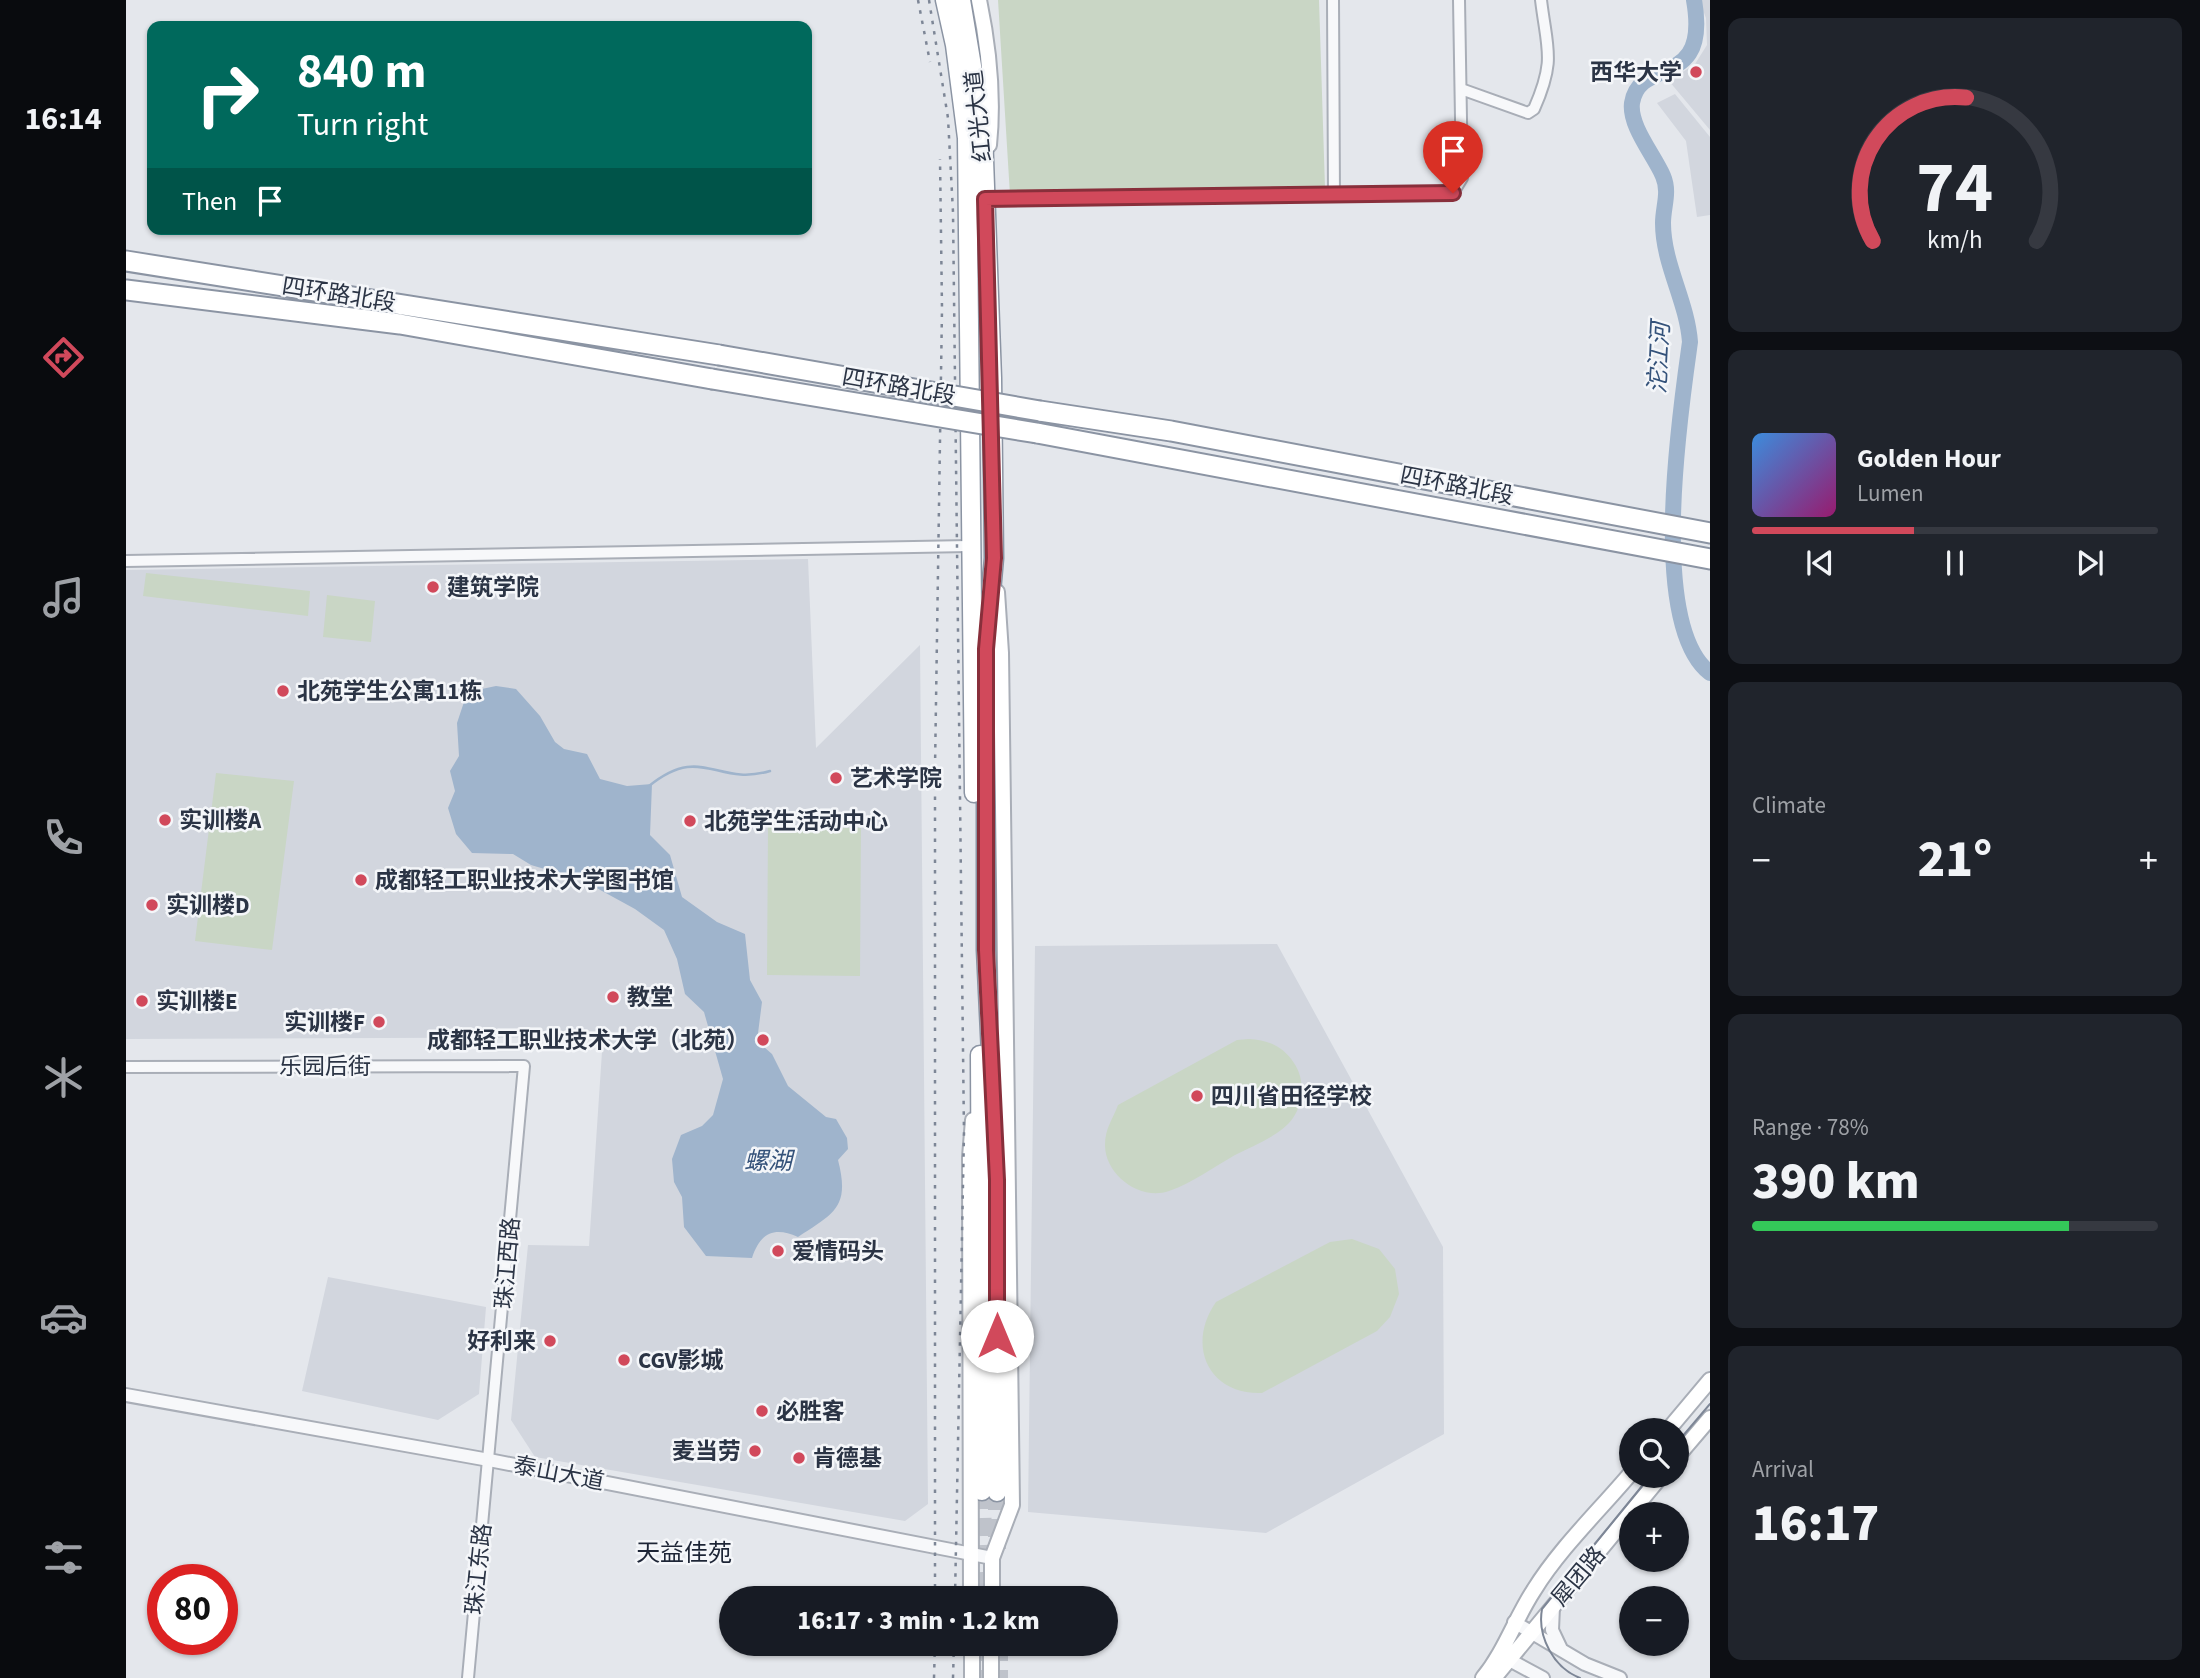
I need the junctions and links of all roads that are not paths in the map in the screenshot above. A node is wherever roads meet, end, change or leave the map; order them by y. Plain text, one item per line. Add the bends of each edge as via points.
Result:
1 (945, 0) edge
2 (961, 0) edge
3 (979, 0) edge
4 (1334, 0) edge
5 (1459, 0) edge
6 (1541, 0) edge
7 (1461, 89) junction
8 (985, 193) junction
9 (1334, 194) junction
10 (126, 261) edge
11 (126, 289) edge
12 (1708, 533) edge
13 (969, 546) junction
14 (994, 558) junction
15 (1708, 559) edge
16 (126, 561) edge
17 (990, 1034) junction
18 (980, 1056) junction
19 (524, 1066) joint
20 (126, 1068) edge
21 (1007, 1144) junction
22 (1710, 1380) edge
23 (126, 1395) edge
24 (1678, 1418) edge
25 (1710, 1418) edge
26 (1689, 1443) edge
27 (489, 1460) junction
28 (1619, 1487) edge
29 (1651, 1488) edge
30 (971, 1554) junction
31 (992, 1558) junction
32 (971, 1586) edge
33 (992, 1586) edge
34 (1553, 1606) junction
35 (1514, 1622) junction
36 (1532, 1632) junction
37 (1564, 1651) junction
38 (972, 1656) edge
39 (992, 1656) edge
40 (1505, 1659) junction
41 (468, 1678) edge
42 (972, 1678) edge
43 (991, 1678) edge
44 (1483, 1678) edge
45 (1494, 1678) edge
46 (1543, 1678) edge
47 (1620, 1678) edge

1 - 13 highway, 红光大道 via 967,138
2 - 8 highway, 红光大道 via 983,132
3 - 8 main road via 988,42 991,121
4 - 9 street
5 - 7 street
6 - 7 street via 1549,60 1535,109 1528,114
7 - 9 street via 1462,178 1453,193
8 - 9 street
8 - 14 highway, 红光大道
10 - 12 highway, 四环路北段, bridge via 1171,432
11 - 15 highway, 四环路北段, bridge via 400,324 1037,433
13 - 16 street
13 - 18 highway, 红光大道
14 - 17 highway, 红光大道 via 986,649
14 - 21 main road via 1001,653
17 - 18 highway, 红光大道 via 997,1180 990,1492
17 - 21 highway
18 - 30 main road via 970,1157
19 - 20 street, 乐园后街
19 - 27 street, 珠江西路
21 - 31 main road via 1012,1505
22 - 24 main road
23 - 27 street, 泰山大道
25 - 26 main road
27 - 30 street, 泰山大道
27 - 41 street, 珠江东路
28 - 35 main road, 犀团路 via 1535,1587
29 - 34 main road, 犀团路
30 - 31 street, 泰山大道
30 - 32 main road
31 - 33 main road
34 - 36 main road, 犀团路
34 - 37 street via 1552,1630
35 - 36 street
35 - 40 main road, 犀团路
36 - 37 street
36 - 40 main road, 犀团路
37 - 47 street
38 - 42 main road
39 - 43 main road
40 - 44 main road, 犀团路
40 - 45 main road, 犀团路
40 - 46 street

